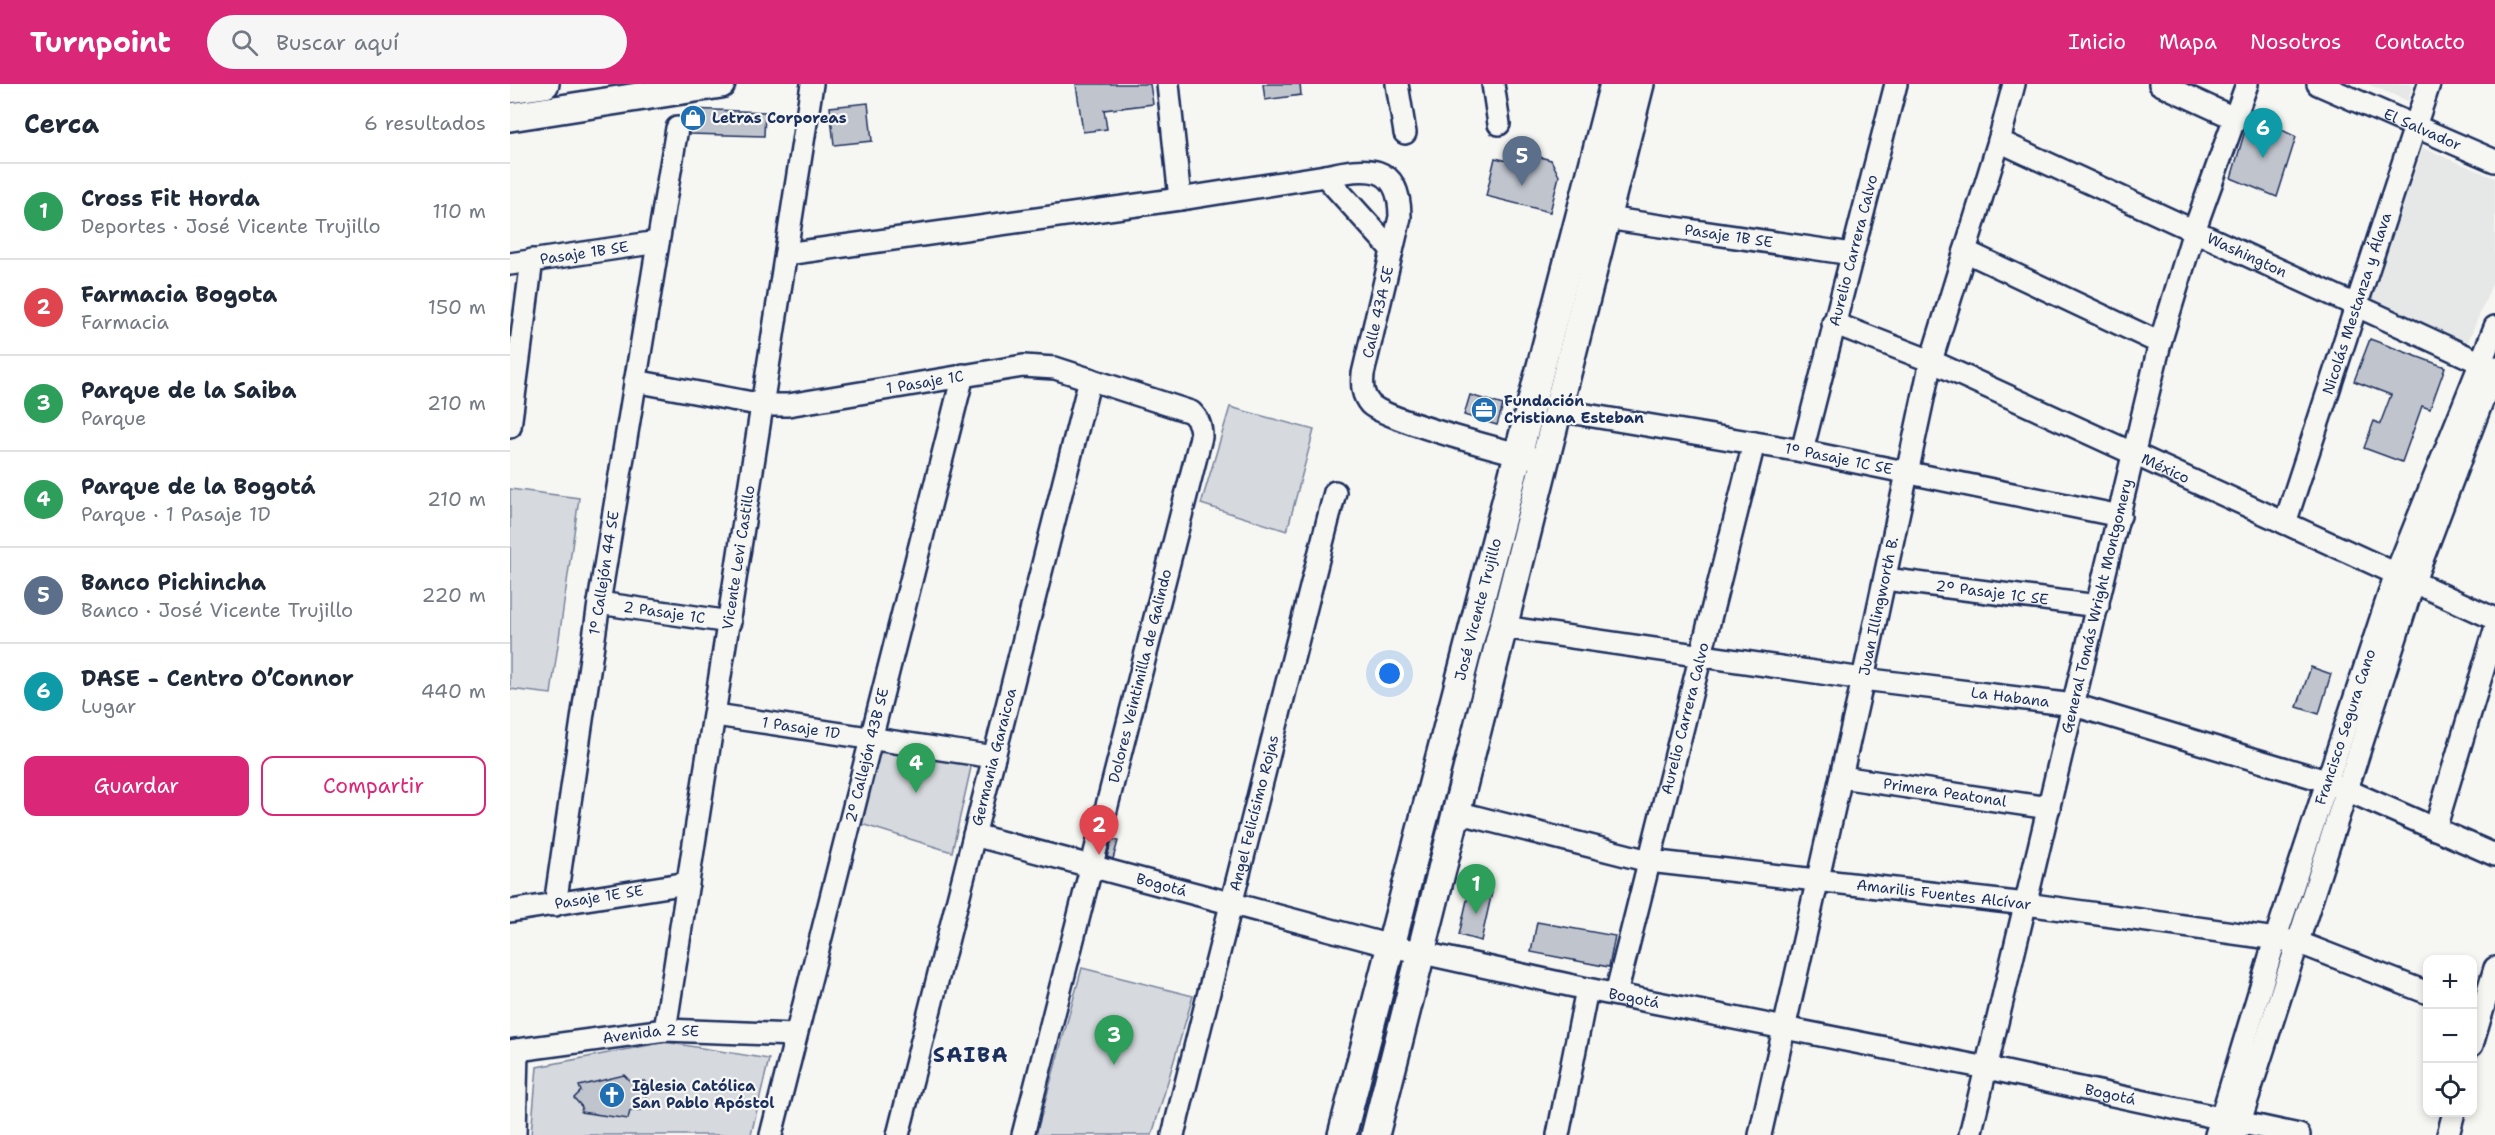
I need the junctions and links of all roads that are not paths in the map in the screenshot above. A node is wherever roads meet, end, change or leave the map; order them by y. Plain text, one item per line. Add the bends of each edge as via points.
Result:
1 (545, 84) edge
2 (721, 84) edge
3 (812, 84) edge
4 (1168, 84) edge
5 (1397, 84) edge
6 (1493, 84) edge
7 (1614, 84) edge
8 (1640, 84) edge
9 (1896, 84) edge
10 (2014, 84) edge
11 (2160, 84) edge
12 (2247, 84) edge
13 (2318, 84) edge
14 (2429, 84) edge
15 (510, 89) edge
16 (510, 117) edge
17 (2234, 118) junction
18 (1499, 124) dead end
19 (2415, 126) junction
20 (677, 128) dead end
21 (1405, 134) dead end
22 (1999, 141) junction
23 (2495, 161) edge
24 (1325, 176) junction
25 (1180, 199) junction
26 (1606, 219) junction
27 (2194, 231) junction
28 (658, 242) junction
29 (1392, 250) junction
30 (1965, 251) junction
31 (786, 254) junction
32 (1852, 254) junction
33 (532, 260) junction
34 (510, 264) edge
35 (2356, 306) junction
36 (1833, 323) junction
37 (2495, 327) edge
38 (2160, 343) junction
39 (1931, 361) junction
40 (2491, 367) edge
41 (963, 375) junction
42 (1090, 379) junction
43 (635, 381) junction
44 (763, 405) junction
45 (1557, 410) junction
46 (1201, 426) joint
47 (510, 428) edge
48 (1754, 443) junction
49 (1802, 451) junction
50 (2135, 454) junction
51 (1532, 458) junction
52 (1908, 472) junction
53 (1335, 492) dead end
54 (2120, 516) junction
55 (2285, 523) junction
56 (2404, 577) junction
57 (1886, 579) junction
58 (599, 603) junction
59 (2098, 606) junction
60 (2495, 619) edge
61 (730, 621) junction
62 (1503, 627) junction
63 (2495, 630) edge
64 (1701, 654) junction
65 (1863, 679) junction
66 (2074, 705) junction
67 (716, 716) junction
68 (871, 739) junction
69 (994, 757) junction
70 (1841, 777) junction
71 (2326, 781) junction
72 (2347, 789) junction
73 (2049, 808) junction
74 (1456, 812) junction
75 (2435, 829) junction
76 (974, 835) junction
77 (2495, 855) edge
78 (1649, 861) junction
79 (1092, 867) junction
80 (1818, 880) junction
81 (688, 883) junction
82 (1231, 904) junction
83 (2026, 904) junction
84 (555, 905) junction
85 (510, 911) edge
86 (2275, 940) junction
87 (2297, 942) junction
88 (1391, 946) junction
89 (1421, 953) junction
90 (2495, 968) edge
91 (1587, 989) junction
92 (2423, 991) edge
93 (1616, 994) junction
94 (2483, 1015) edge
95 (1786, 1027) junction
96 (665, 1030) junction
97 (2477, 1031) edge
98 (795, 1035) junction
99 (514, 1051) edge
100 (1987, 1068) junction
101 (2453, 1117) edge
102 (2228, 1128) edge
103 (515, 1135) edge
104 (771, 1135) edge
105 (898, 1135) edge
106 (1023, 1135) edge
107 (1173, 1135) edge
108 (1342, 1135) edge
109 (1375, 1135) edge
110 (1558, 1135) edge
111 (1760, 1135) edge
112 (1970, 1135) edge
113 (2299, 1135) edge
114 (2448, 1135) edge

1 - 15 main road
2 - 16 main road
3 - 31 street, Vicente Levi Castillo
4 - 25 street
5 - 21 street
6 - 18 street
7 - 51 main road, José Vicente Trujillo
8 - 26 main road, José Vicente Trujillo
9 - 32 street, Aurelio Carrera Calvo
10 - 22 street, Juan Illingworth B.
11 - 17 street
12 - 17 street, General Tomás Wright Montgomery
13 - 19 street, El Salvador
14 - 19 street, Nicolás Mestanza y Álava
17 - 27 street, General Tomás Wright Montgomery
19 - 23 street, El Salvador
19 - 35 street, Nicolás Mestanza y Álava
20 - 28 street, 1º Callejón 44 SE
22 - 27 street, Washington
22 - 30 street, Juan Illingworth B.
24 - 25 street
24 - 29 street
24 - 29 street via 1369,169 1394,186 1400,218
25 - 31 street
26 - 32 street, Pasaje 1B SE
26 - 45 main road, José Vicente Trujillo
27 - 35 street, Washington
27 - 38 street, General Tomás Wright Montgomery
28 - 33 street, Pasaje 1B SE
28 - 43 street, 1º Callejón 44 SE
29 - 51 street, Calle 43A SE via 1363,374 1365,395 1371,405 1380,412
30 - 38 street
30 - 39 street, Juan Illingworth B.
31 - 44 street, Vicente Levi Castillo
32 - 36 street, Aurelio Carrera Calvo
33 - 34 street, Pasaje 1B SE
33 - 47 street
35 - 40 street, Washington
35 - 55 street, Nicolás Mestanza y Álava
36 - 39 street, México
36 - 49 street, Aurelio Carrera Calvo
37 - 40 street, Francisco Segura Cano
38 - 50 street, General Tomás Wright Montgomery
39 - 50 street, México
39 - 52 street, Juan Illingworth B.
40 - 56 street, Francisco Segura Cano
41 - 42 street, 1 Pasaje 1C via 1041,366
41 - 44 street, 1 Pasaje 1C via 788,405
41 - 68 street, 2º Callejón 43B SE
42 - 46 street, 1 Pasaje 1C via 1191,412
42 - 69 street, Germania Garaicoa
43 - 44 street, 1 Pasaje 1C
43 - 58 street, 1º Callejón 44 SE
44 - 61 street, Vicente Levi Castillo
45 - 48 street, 1° Pasaje 1C SE
45 - 51 main road, José Vicente Trujillo
46 - 79 street, Dolores Veintimilla de Galindo
48 - 49 street, 1° Pasaje 1C SE
48 - 64 street, Aurelio Carrera Calvo
49 - 52 street, 1° Pasaje 1C SE
50 - 54 street, General Tomás Wright Montgomery
50 - 55 street, México
51 - 62 main road, José Vicente Trujillo
51 - 88 main road, José Vicente Trujillo
52 - 54 street, 1° Pasaje 1C SE
52 - 57 street, Juan Illingworth B.
53 - 82 street, Angel Felicísimo Rojas
54 - 59 street, General Tomás Wright Montgomery
55 - 56 street, México
56 - 60 street, México
56 - 71 street, Francisco Segura Cano
56 - 72 street, Francisco Segura Cano
57 - 59 street, 2° Pasaje 1C SE
57 - 65 street, Juan Illingworth B.
58 - 61 street, 2 Pasaje 1C
58 - 84 street, 1º Callejón 44 SE
59 - 66 street, General Tomás Wright Montgomery
61 - 67 street, Vicente Levi Castillo
62 - 64 street, La Habana
62 - 74 main road, José Vicente Trujillo
63 - 75 street
64 - 65 street, La Habana
64 - 78 street, Aurelio Carrera Calvo
65 - 66 street, La Habana
65 - 70 street, Juan Illingworth B.
66 - 71 street, La Habana
66 - 73 street, General Tomás Wright Montgomery
67 - 68 street, 1 Pasaje 1D
67 - 81 street, Vicente Levi Castillo
68 - 69 street, 1 Pasaje 1D
68 - 98 street, 2º Callejón 43B SE
69 - 76 street, Germania Garaicoa
70 - 73 street, Primera Peatonal
70 - 80 street, Juan Illingworth B.
71 - 72 street, La Habana
71 - 86 street, Francisco Segura Cano
72 - 75 street, La Habana
72 - 87 street, Francisco Segura Cano
73 - 83 street, General Tomás Wright Montgomery
74 - 78 street, Amarilis Fuentes Alcívar
74 - 89 main road, José Vicente Trujillo
75 - 77 street, La Habana
76 - 79 street, Bogotá
76 - 105 street, Germania Garaicoa
78 - 80 street, Amarilis Fuentes Alcívar
78 - 93 street, Aurelio Carrera Calvo
79 - 82 street, Bogotá
79 - 106 street, Dolores Veintimilla de Galindo
80 - 83 street, Amarilis Fuentes Alcívar
80 - 95 street, Juan Illingworth B.
81 - 84 street, Pasaje 1E SE
81 - 96 street, Vicente Levi Castillo
82 - 88 street, Bogotá
82 - 107 street, Angel Felicísimo Rojas
83 - 86 street, Amarilis Fuentes Alcívar
83 - 100 street, General Tomás Wright Montgomery
84 - 85 street, Pasaje 1E SE
86 - 87 street, Amarilis Fuentes Alcívar
86 - 102 street, Francisco Segura Cano
87 - 92 street, Amarilis Fuentes Alcívar
87 - 102 street, Francisco Segura Cano
88 - 89 street, Bogotá
88 - 108 main road, José Vicente Trujillo
89 - 91 street, Bogotá
89 - 109 main road, José Vicente Trujillo
90 - 94 street
91 - 93 street, Bogotá
91 - 110 street
93 - 95 street, Bogotá
94 - 97 street
95 - 100 street, Bogotá
95 - 111 street, Juan Illingworth B.
96 - 98 street, Avenida 2 SE
96 - 99 street, Avenida 2 SE
98 - 104 street, 2º Callejón 43B SE
99 - 103 street
100 - 102 street, Bogotá
100 - 112 street, General Tomás Wright Montgomery
101 - 114 street
102 - 113 street, Bogotá

